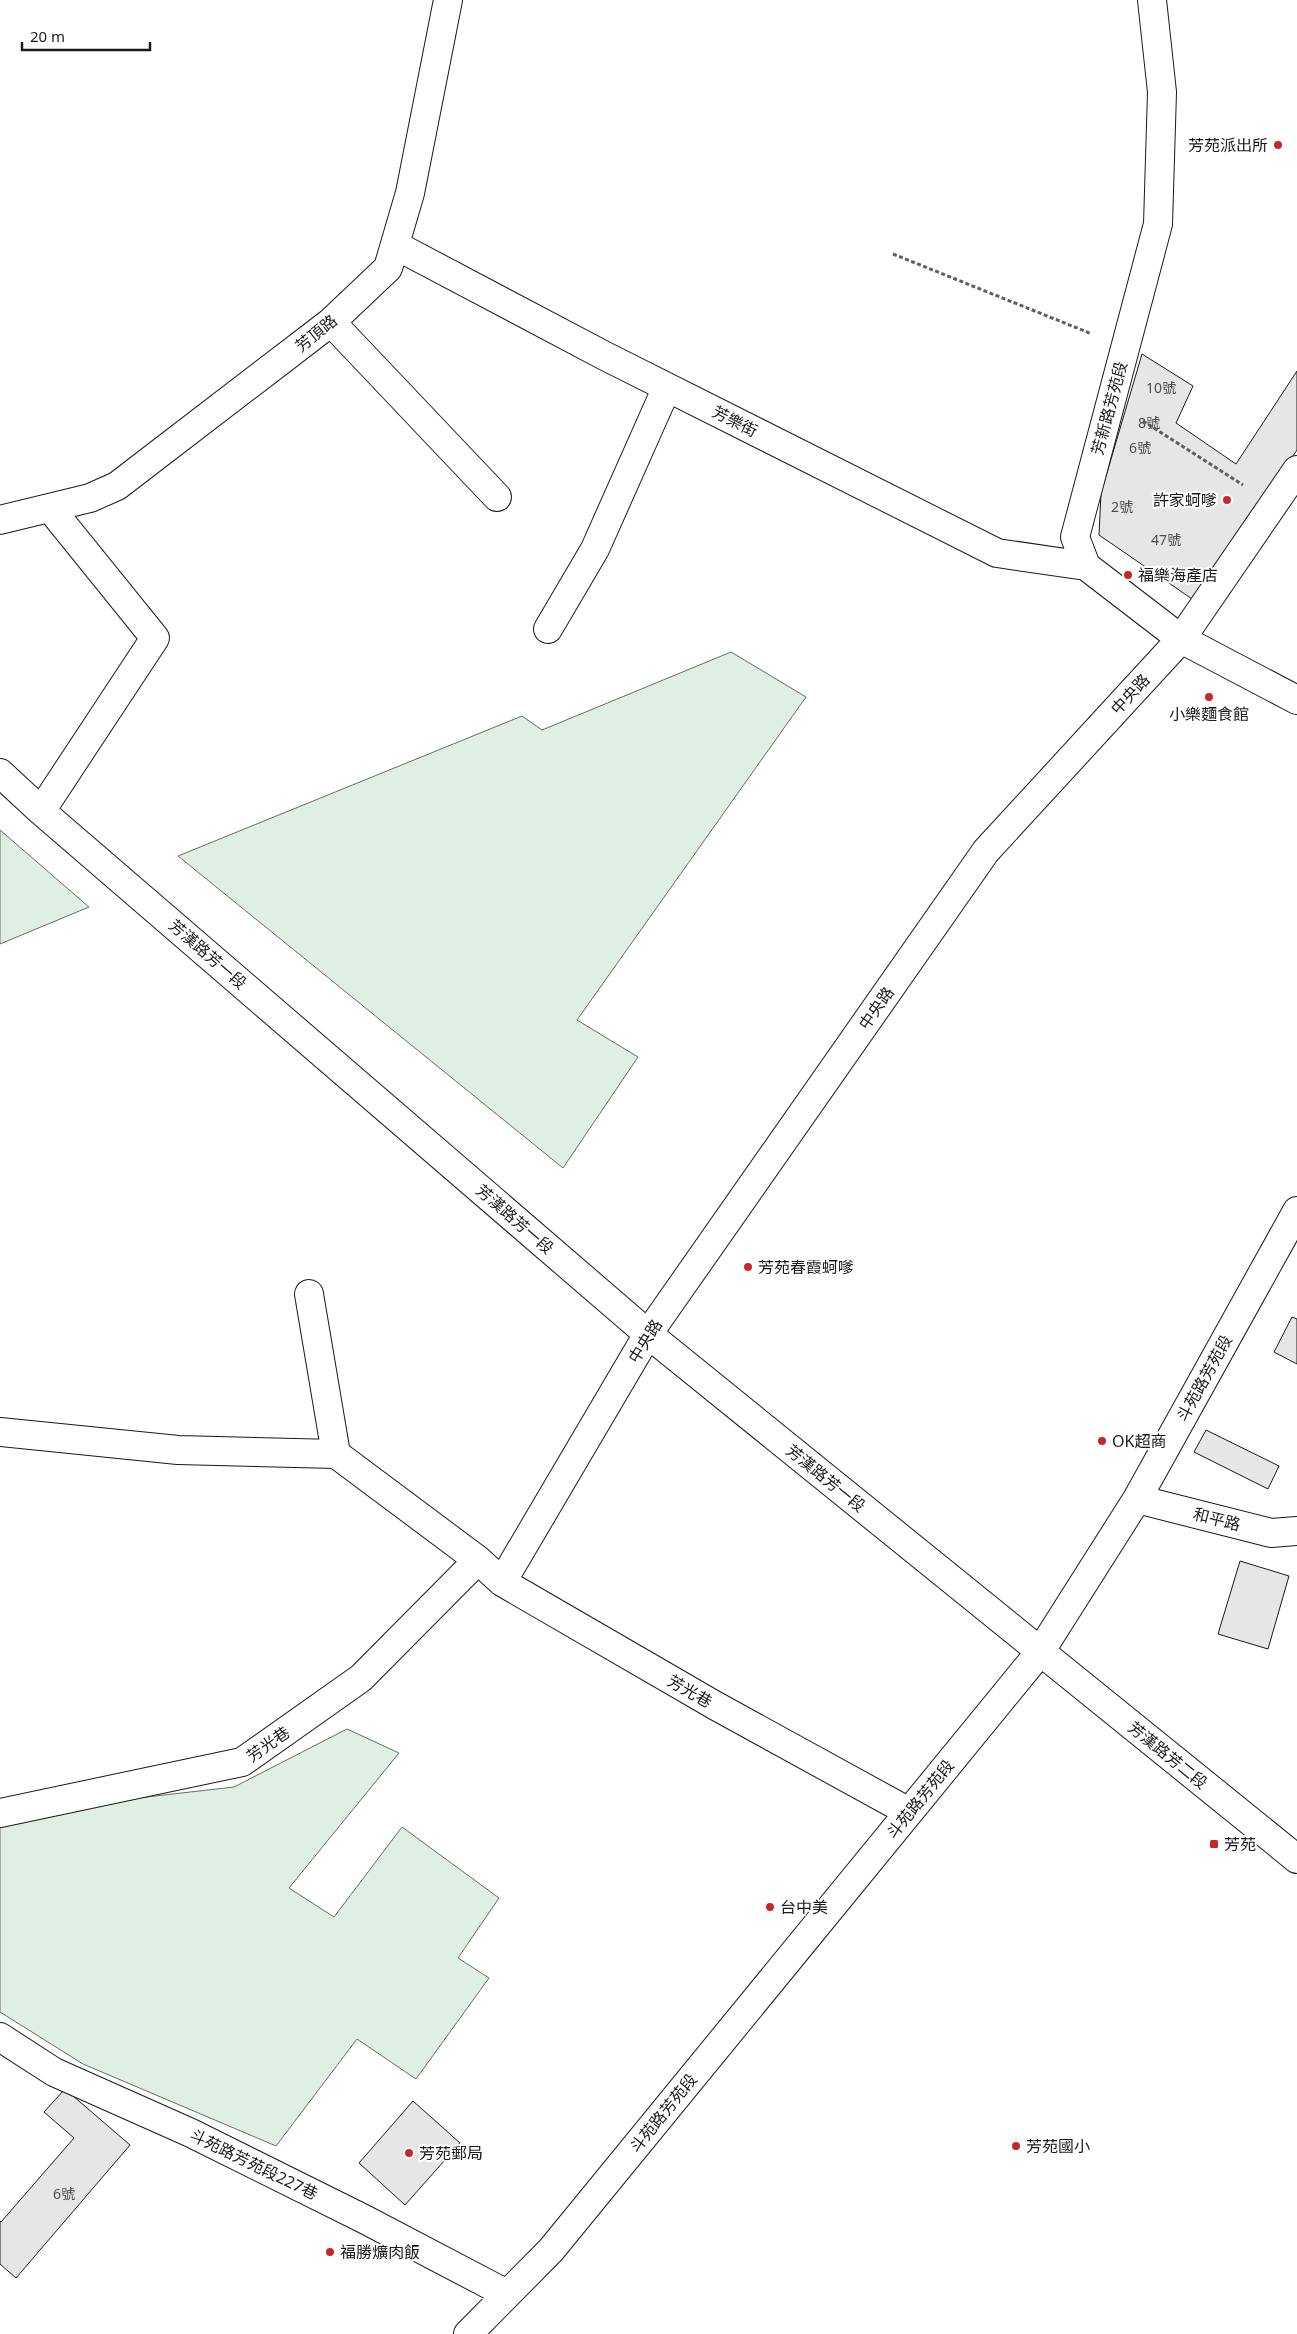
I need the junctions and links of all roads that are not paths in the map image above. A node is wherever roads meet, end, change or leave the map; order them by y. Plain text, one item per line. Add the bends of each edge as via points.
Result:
1 (448, 0) edge
2 (1152, 0) edge
3 (395, 245) junction
4 (331, 322) junction
5 (667, 387) junction
6 (1297, 470) edge
7 (497, 497) dead end
8 (50, 508) junction
9 (0, 520) edge
10 (1086, 566) junction
11 (548, 629) dead end
12 (1181, 639) junction
13 (1297, 700) edge
14 (0, 773) edge
15 (41, 810) junction
16 (1297, 1211) edge
17 (309, 1294) dead end
18 (648, 1334) junction
19 (0, 1432) edge
20 (336, 1454) junction
21 (1137, 1499) junction
22 (1297, 1532) edge
23 (478, 1560) junction
24 (502, 1582) junction
25 (1040, 1652) junction
26 (910, 1812) junction
27 (0, 1814) edge
28 (1297, 1859) edge
29 (0, 2037) edge
30 (507, 2294) junction
31 (468, 2334) edge

1 - 3 street, 芳頂路 via 410,193
2 - 10 street, 芳新路芳苑段 via 1162,92 1158,224 1075,538
3 - 4 street, 芳頂路 via 388,268
3 - 5 street, 芳樂街
4 - 7 street
4 - 8 street, 芳頂路 via 117,486 90,498
5 - 10 street, 芳樂街 via 996,553
5 - 11 street via 595,549
6 - 12 street, 中央路
8 - 9 street, 芳頂路
8 - 15 street via 155,638
10 - 12 street
12 - 13 street
12 - 18 street, 中央路 via 986,851
14 - 15 street, 芳漢路芳一段
15 - 18 street, 芳漢路芳一段
16 - 21 street, 斗苑路芳苑段
17 - 20 street
18 - 24 street, 中央路
18 - 25 street, 芳漢路芳一段
19 - 20 street via 178,1450
20 - 23 street, 芳光巷
21 - 22 street, 和平路 via 1271,1533
21 - 25 street, 斗苑路芳苑段
23 - 24 street, 芳光巷
23 - 27 street, 芳光巷 via 361,1678 242,1762
24 - 26 street, 芳光巷 via 716,1706
25 - 26 street, 斗苑路芳苑段
25 - 28 street, 芳漢路芳二段
26 - 30 street, 斗苑路芳苑段 via 551,2250
29 - 30 street, 斗苑路芳苑段227巷 via 54,2072 191,2133
30 - 31 street, 斗苑路芳苑段

